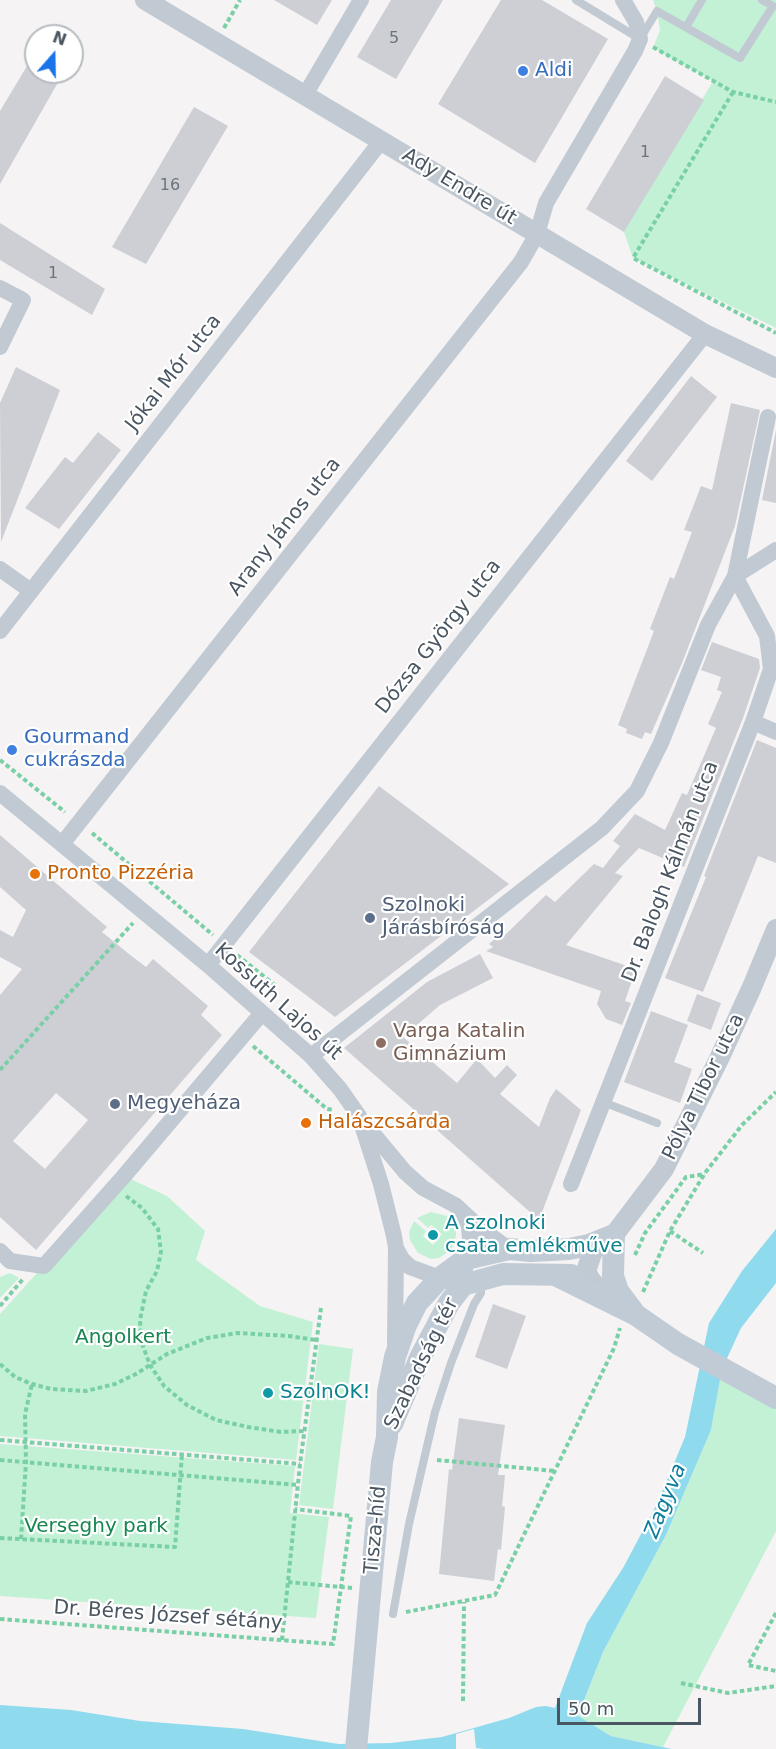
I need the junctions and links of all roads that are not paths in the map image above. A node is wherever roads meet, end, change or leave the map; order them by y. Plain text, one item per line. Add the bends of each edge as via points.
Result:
1 (145, 0) edge
2 (362, 0) edge
3 (576, 0) edge
4 (623, 0) edge
5 (702, 0) edge
6 (762, 0) edge
7 (686, 27) junction
8 (640, 39) junction
9 (305, 95) junction
10 (382, 140) junction
11 (537, 234) junction
12 (0, 288) edge
13 (705, 334) junction
14 (0, 347) edge
15 (776, 368) edge
16 (768, 417) dead end
17 (776, 550) edge
18 (0, 569) edge
19 (735, 576) junction
20 (31, 591) junction
21 (0, 631) edge
22 (753, 722) junction
23 (776, 732) edge
24 (0, 793) edge
25 (62, 844) junction
26 (776, 929) edge
27 (208, 965) junction
28 (262, 1013) junction
29 (310, 1056) junction
30 (603, 1102) junction
31 (358, 1116) junction
32 (657, 1124) dead end
33 (571, 1184) dead end
34 (464, 1214) junction
35 (614, 1235) junction
36 (396, 1248) junction
37 (508, 1249) junction
38 (0, 1251) edge
39 (466, 1259) junction
40 (572, 1274) junction
41 (440, 1278) junction
42 (472, 1282) junction
43 (629, 1317) junction
44 (394, 1357) junction
45 (776, 1398) edge
46 (387, 1437) junction
47 (393, 1614) road end
48 (356, 1749) edge

1 - 9 street, Ady Endre út
2 - 9 street
3 - 8 lane
4 - 8 street via 636,22
5 - 7 lane
6 - 7 lane via 772,6 740,58
7 - 8 lane via 657,11
8 - 11 street, Arany János utca via 546,203
9 - 10 street, Ady Endre út
10 - 11 street, Ady Endre út
10 - 20 street, Jókai Mór utca
11 - 13 street, Ady Endre út
11 - 25 street, Arany János utca via 521,262
12 - 14 street via 23,300
13 - 15 street, Ady Endre út
13 - 27 street, Dózsa György utca
16 - 19 street
17 - 19 street
18 - 20 street
19 - 22 street, Dr. Balogh Kálmán utca via 767,636 771,669
19 - 29 street via 708,625 661,743 637,791 602,828
20 - 21 street, Jókai Mór utca
22 - 23 street
22 - 30 street, Dr. Balogh Kálmán utca
24 - 25 street, Kossuth Lajos út
25 - 27 street, Kossuth Lajos út
26 - 35 street, Pólya Tibor utca via 748,998 664,1169
27 - 28 street, Kossuth Lajos út
28 - 29 street, Kossuth Lajos út
28 - 38 street via 115,1186 40,1265 10,1261
29 - 31 street, Kossuth Lajos út
30 - 32 lane
30 - 33 street, Dr. Balogh Kálmán utca
31 - 34 street via 405,1172
31 - 36 street, Kossuth Lajos út via 381,1184
34 - 37 street
34 - 39 street via 470,1239
35 - 37 main road via 569,1249
35 - 40 street, Pólya Tibor utca via 599,1264
35 - 43 main road via 613,1276
36 - 41 street via 410,1267
36 - 44 street, Kossuth Lajos út
37 - 39 main road, Szabadság tér
37 - 40 main road
39 - 41 main road, Szabadság tér
39 - 42 street
40 - 42 main road via 503,1274
40 - 43 main road
41 - 42 street
41 - 44 main road, Szabadság tér via 417,1303
42 - 46 main road, Szabadság tér via 449,1303 420,1358
42 - 47 lane via 481,1293 435,1412
43 - 45 main road
44 - 46 main road, Szabadság tér
46 - 48 main road, Tisza-híd

